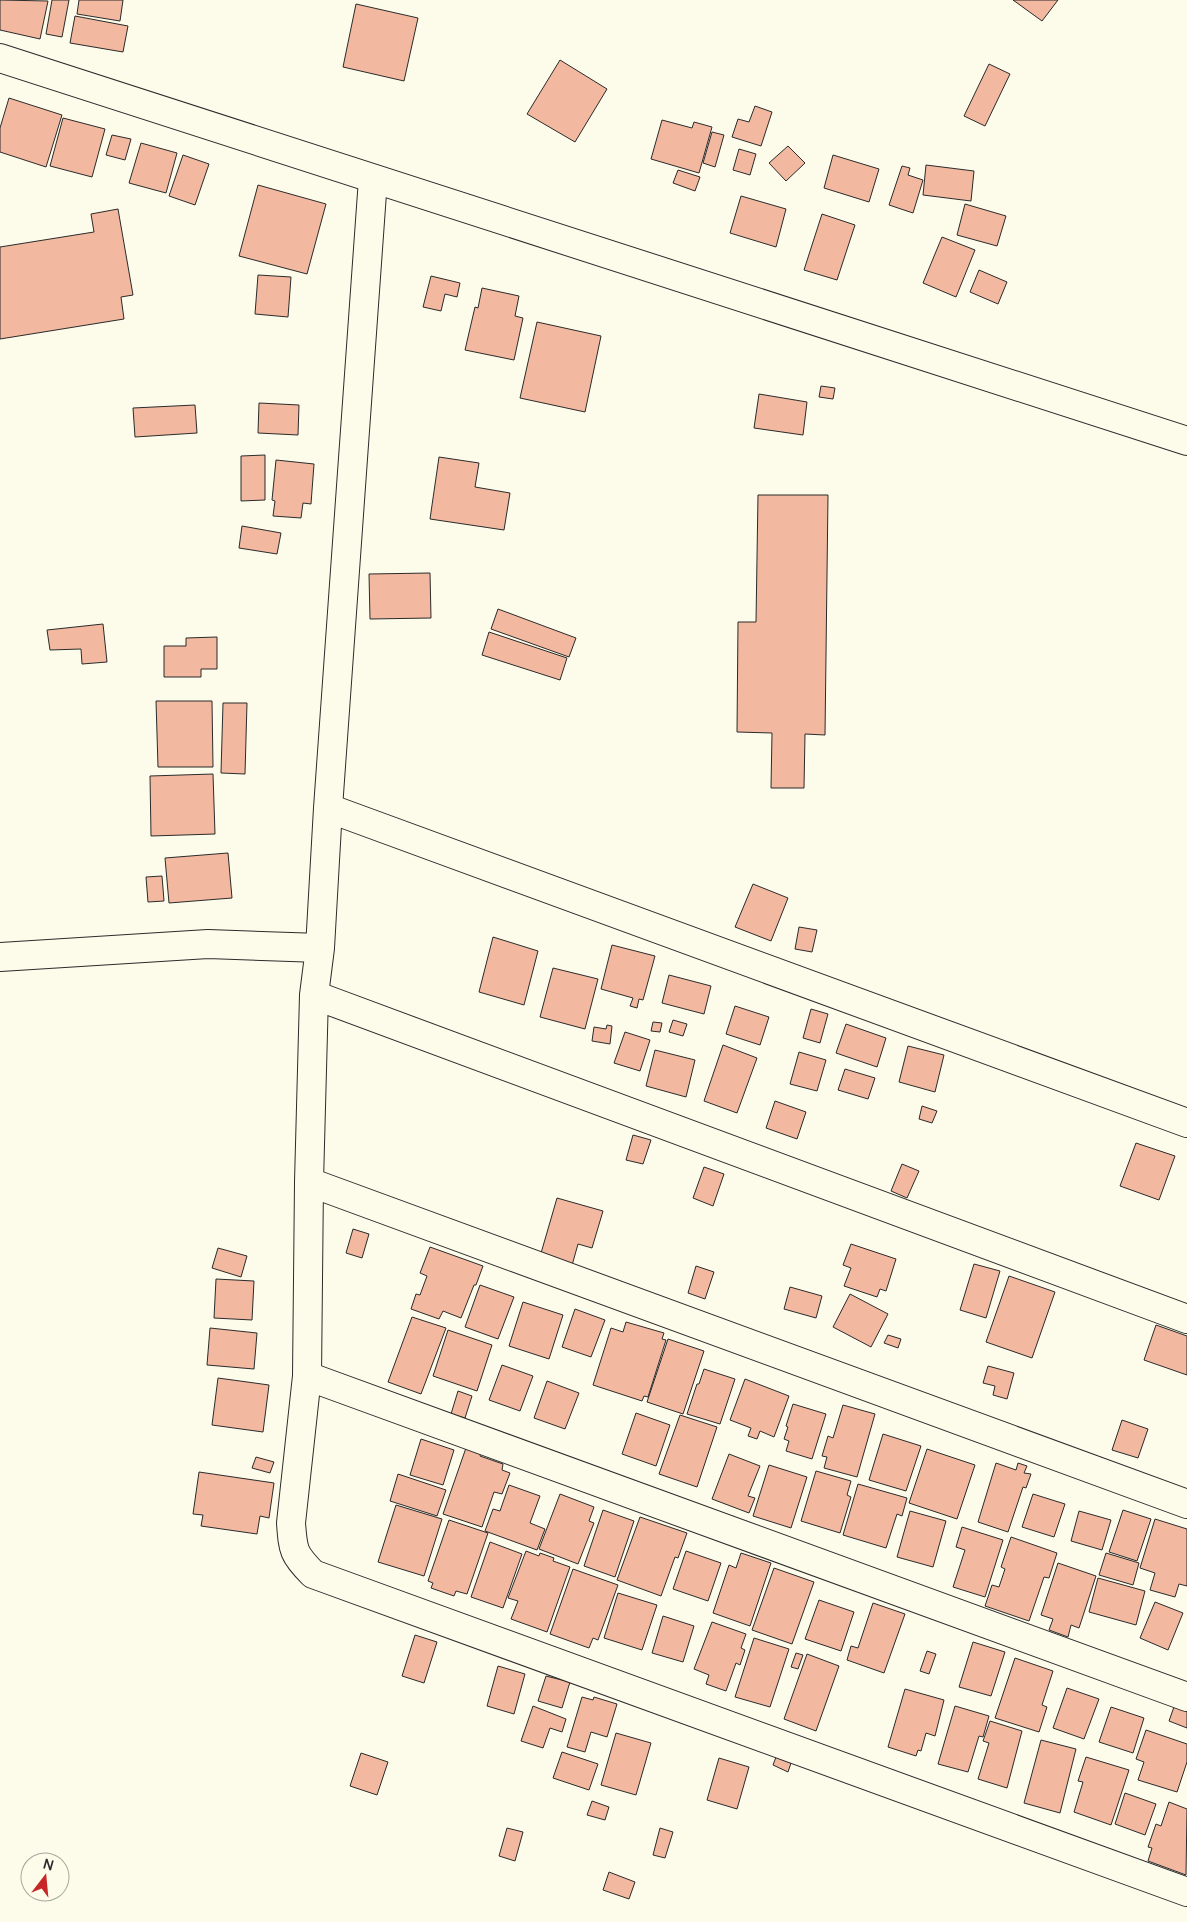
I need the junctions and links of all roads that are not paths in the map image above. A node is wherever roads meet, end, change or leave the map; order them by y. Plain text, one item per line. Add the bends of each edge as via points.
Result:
1 (0, 58) edge
2 (373, 179) junction
3 (1187, 441) edge
4 (328, 808) junction
5 (320, 948) junction
6 (0, 957) edge
7 (314, 995) junction
8 (1187, 1123) edge
9 (309, 1182) junction
10 (1187, 1319) edge
11 (307, 1376) junction
12 (1187, 1504) edge
13 (1187, 1697) edge
14 (1187, 1892) edge

1 - 2 street
2 - 3 street
2 - 4 street
4 - 5 street
4 - 8 street
5 - 6 street via 208,944
5 - 7 street
7 - 9 street
7 - 10 street
9 - 11 street
9 - 12 street
11 - 13 street
11 - 14 street via 291,1523 293,1545 299,1560 314,1574

